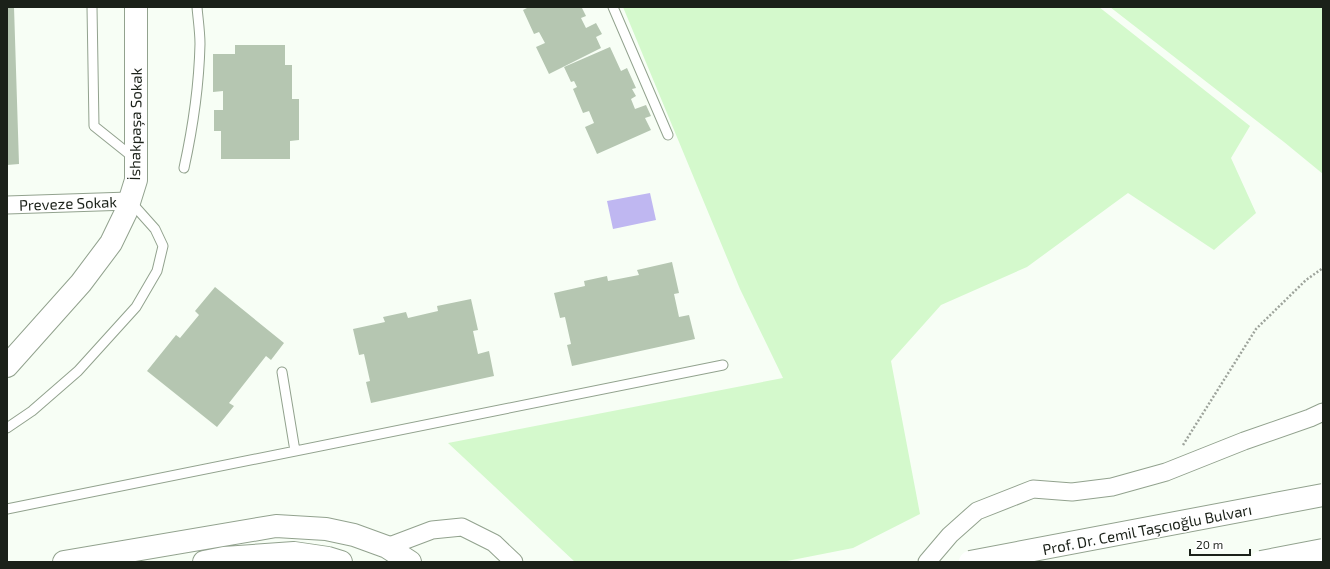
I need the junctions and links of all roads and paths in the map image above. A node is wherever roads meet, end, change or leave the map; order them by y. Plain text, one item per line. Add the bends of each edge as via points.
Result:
1 (92, 7) edge
2 (136, 7) edge
3 (197, 7) edge
4 (614, 7) edge
5 (668, 135) dead end
6 (136, 159) junction
7 (184, 168) dead end
8 (129, 201) junction
9 (7, 205) edge
10 (1323, 268) edge
11 (724, 365) dead end
12 (7, 366) edge
13 (282, 372) dead end
14 (1323, 412) edge
15 (7, 428) edge
16 (295, 451) junction
17 (1166, 472) junction
18 (1323, 495) edge
19 (7, 509) edge
20 (387, 547) junction
21 (1323, 550) edge
22 (64, 562) edge
23 (204, 562) edge
24 (341, 562) edge
25 (410, 562) edge
26 (514, 562) edge
27 (926, 562) edge
28 (970, 562) edge
29 (1261, 562) edge

1 - 6 lane via 94,126
2 - 6 main road, İshakpaşa Sokak
3 - 7 lane via 200,43 198,89
4 - 5 lane
6 - 8 main road, İshakpaşa Sokak via 136,180
8 - 9 street, Preveze Sokak
8 - 12 main road, İshakpaşa Sokak via 111,242 94,266
8 - 15 lane via 155,229 163,246 158,271 136,307 78,371 32,411
10 - 17 path via 1306,280 1256,329
11 - 16 lane
13 - 16 lane
14 - 17 street
16 - 19 lane
17 - 27 street via 1112,486 1072,492 1033,489 977,511 950,535
18 - 28 main road, Prof. Dr. Cemil Taşcıoğlu Bulvarı, bridge
20 - 22 main road via 354,535 326,529 276,526
20 - 25 main road
20 - 26 street via 432,530 462,527 494,543
21 - 29 main road, bridge
23 - 24 main road via 294,553

